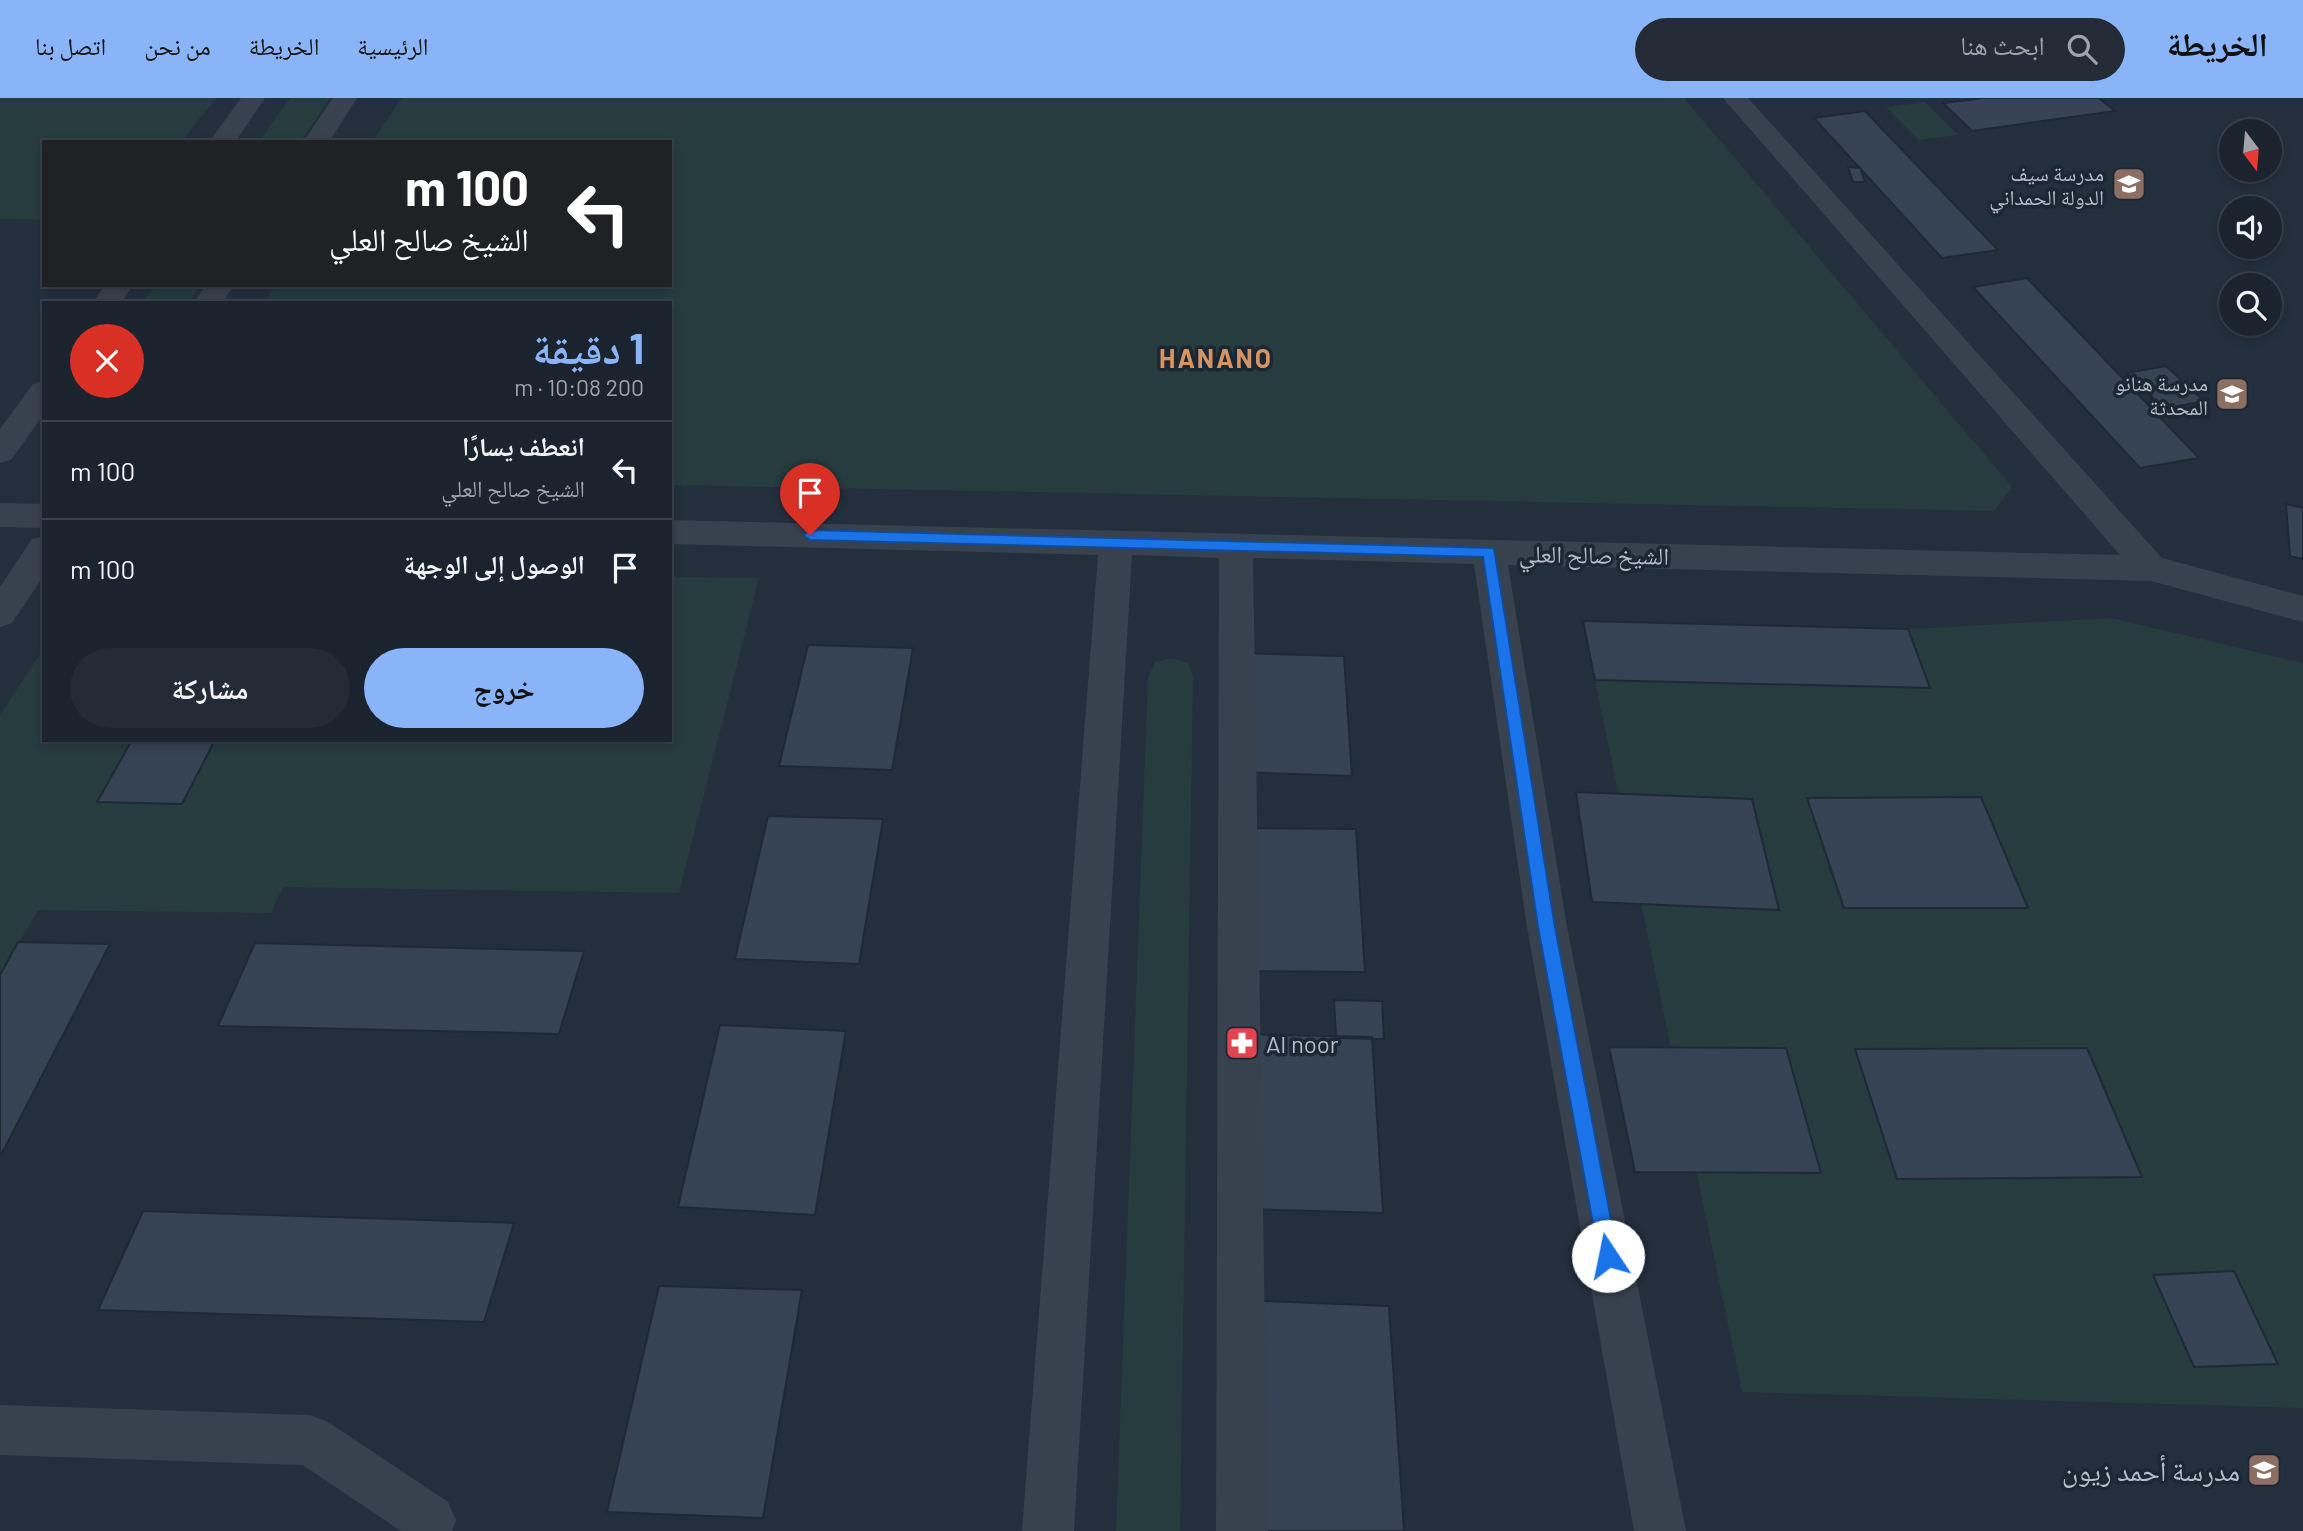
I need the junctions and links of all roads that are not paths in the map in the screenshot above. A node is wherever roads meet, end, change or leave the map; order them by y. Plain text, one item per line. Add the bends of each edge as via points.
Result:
1 (253, 98) edge
2 (345, 98) edge
3 (1735, 98) edge
4 (223, 140) edge
5 (317, 140) edge
6 (42, 394) edge
7 (0, 452) edge
8 (0, 515) edge
9 (42, 516) edge
10 (672, 531) edge
11 (1116, 543) junction
12 (1236, 545) junction
13 (42, 551) edge
14 (1489, 552) junction
15 (2151, 568) junction
16 (2303, 609) edge
17 (0, 614) edge
18 (0, 1430) edge
19 (430, 1520) dead end
20 (1048, 1531) edge
21 (1242, 1531) edge
22 (1660, 1531) edge

1 - 4 street
2 - 5 street
3 - 15 street
6 - 7 street
8 - 9 street
10 - 11 street, الشيخ صالح العلي
11 - 12 street, الشيخ صالح العلي
11 - 20 street
12 - 14 street, الشيخ صالح العلي
12 - 21 street
13 - 17 street
14 - 15 street, الشيخ صالح العلي
14 - 22 street via 1546,927
15 - 16 street, الشيخ صالح العلي
18 - 19 street via 310,1440

